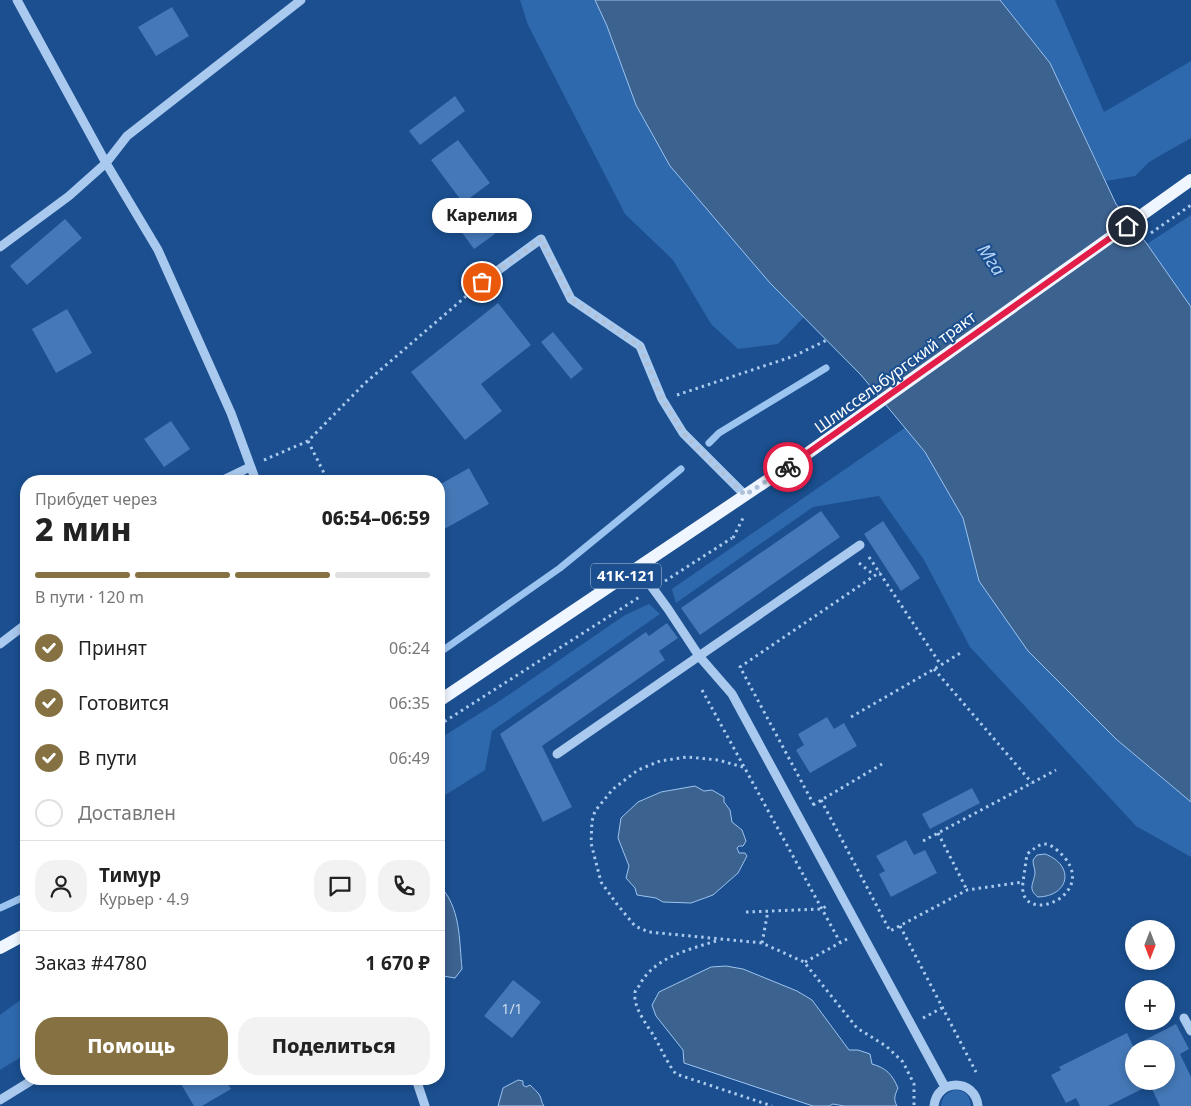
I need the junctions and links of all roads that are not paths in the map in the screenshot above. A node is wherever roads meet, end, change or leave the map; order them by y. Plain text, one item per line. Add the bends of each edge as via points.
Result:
1 (17, 0) edge
2 (302, 0) edge
3 (106, 163) junction
4 (1191, 180) edge
5 (0, 247) edge
6 (482, 282) road end
7 (250, 467) junction
8 (233, 475) edge
9 (253, 475) edge
10 (745, 495) junction
11 (860, 545) road end
12 (638, 568) junction
13 (20, 629) edge
14 (0, 644) edge
15 (699, 656) junction
16 (445, 697) edge
17 (557, 754) dead end
18 (20, 937) edge
19 (0, 948) edge
20 (1184, 1018) dead end
21 (1191, 1031) edge
22 (24, 1085) edge
23 (418, 1085) edge
24 (945, 1087) junction
25 (0, 1100) edge
26 (425, 1106) edge
27 (934, 1106) edge
28 (978, 1106) edge

1 - 3 street
2 - 3 street via 127,136
3 - 5 street via 69,196
3 - 7 street via 158,250 231,413
4 - 10 main road, Шлиссельбургский тракт / 41К-121 via 808,454
6 - 10 street via 541,239 571,299 640,346 662,399 683,433
7 - 8 street
7 - 9 street
10 - 12 main road, Шлиссельбургский тракт / 41К-121
11 - 15 street
12 - 15 street
12 - 16 main road, Шлиссельбургский тракт / 41К-121
13 - 14 street
15 - 17 street
15 - 24 street via 732,694
18 - 19 main road
20 - 21 street
22 - 25 street
23 - 26 street
24 - 27 street
24 - 28 street via 954,1085 970,1089

